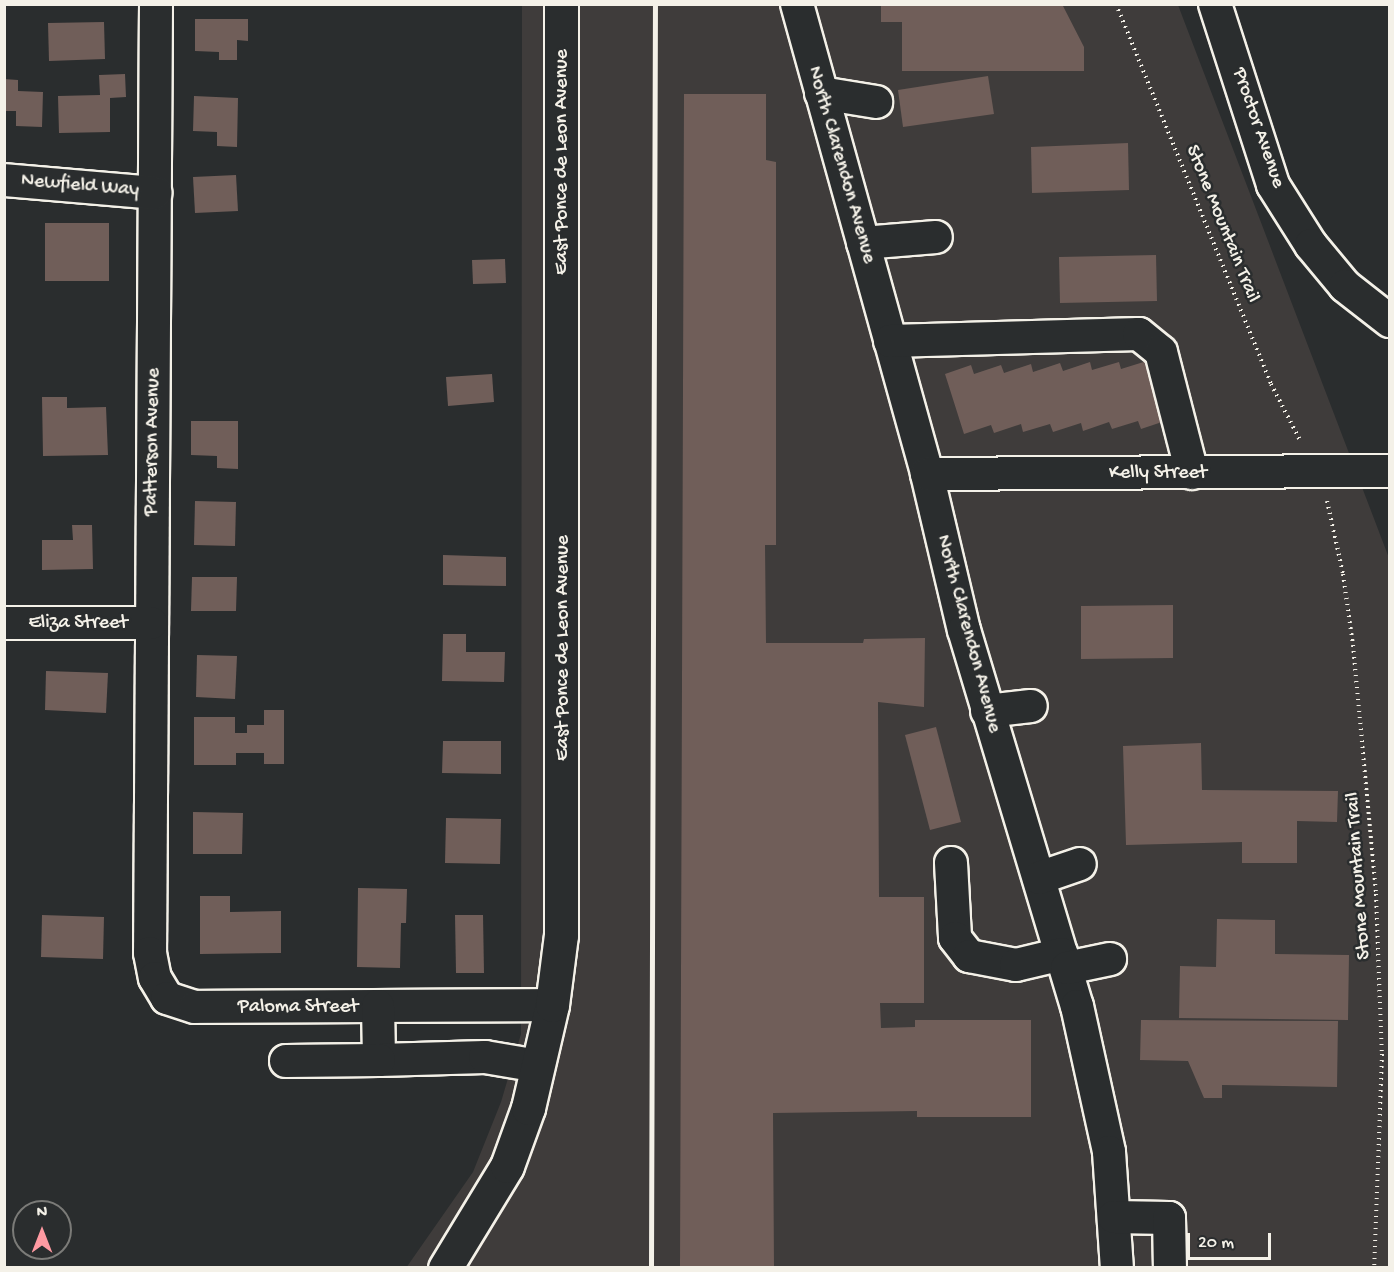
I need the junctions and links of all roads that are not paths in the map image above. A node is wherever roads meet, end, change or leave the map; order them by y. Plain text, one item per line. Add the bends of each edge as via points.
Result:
1 (156, 4) edge
2 (561, 4) edge
3 (797, 4) edge
4 (1215, 4) edge
5 (821, 93) junction
6 (876, 102) dead end
7 (4, 180) edge
8 (155, 193) junction
9 (936, 237) dead end
10 (863, 243) junction
11 (1389, 321) edge
12 (890, 341) junction
13 (1389, 471) edge
14 (1191, 473) junction
15 (927, 474) junction
16 (4, 623) edge
17 (151, 623) junction
18 (1031, 706) dead end
19 (987, 711) junction
20 (951, 863) dead end
21 (1080, 864) dead end
22 (1039, 878) junction
23 (153, 879) joint
24 (1110, 959) dead end
25 (1064, 961) junction
26 (552, 1005) junction
27 (378, 1006) junction
28 (379, 1060) junction
29 (285, 1061) dead end
30 (538, 1066) junction
31 (1114, 1217) junction
32 (445, 1268) edge
33 (1118, 1268) edge
34 (1170, 1268) edge

1 - 8 street, Patterson Avenue
2 - 26 main road, East Ponce de Leon Avenue via 564,795 561,935
3 - 5 street, North Clarendon Avenue
4 - 11 street, Proctor Avenue via 1273,184 1311,245 1346,286
5 - 6 street
5 - 10 street, North Clarendon Avenue
7 - 8 street, Newfield Way
8 - 17 street, Patterson Avenue
9 - 10 street
10 - 12 street, North Clarendon Avenue
12 - 14 street via 1139,334 1161,352
12 - 15 street, North Clarendon Avenue
13 - 14 street, Kelly Street
14 - 15 street, Kelly Street
15 - 19 street, North Clarendon Avenue
16 - 17 street, Eliza Street
17 - 23 street, Patterson Avenue
18 - 19 street
19 - 22 street, North Clarendon Avenue
20 - 25 street via 955,938 969,956 1016,965
21 - 22 street
22 - 25 street, North Clarendon Avenue
23 - 27 street, Paloma Street via 150,953 155,978 167,998 195,1007
24 - 25 street
25 - 31 street, North Clarendon Avenue via 1109,1152
26 - 27 street, Paloma Street
26 - 30 main road, East Ponce de Leon Avenue
27 - 28 street
28 - 29 street
28 - 30 street via 485,1057
30 - 32 main road, East Ponce de Leon Avenue via 507,1166
31 - 33 street, North Clarendon Avenue
31 - 34 street via 1169,1218

